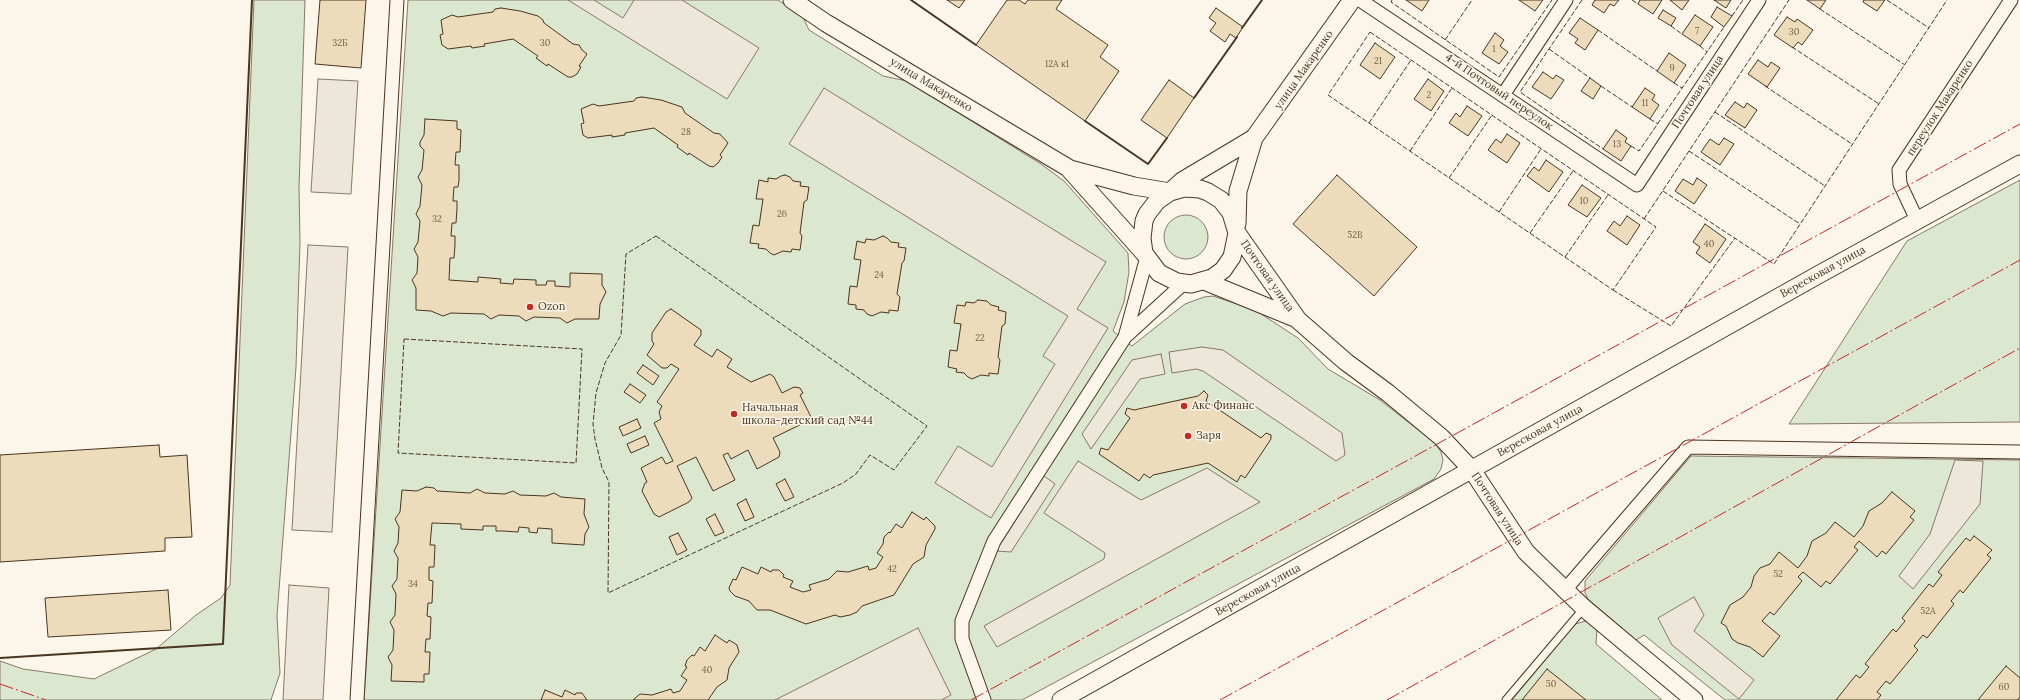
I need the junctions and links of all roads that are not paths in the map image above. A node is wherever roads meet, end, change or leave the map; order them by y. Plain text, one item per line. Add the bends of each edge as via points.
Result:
1 (397, 0) edge
2 (792, 0) edge
3 (1352, 0) edge
4 (1360, 0) edge
5 (1566, 0) edge
6 (1759, 0) edge
7 (2011, 0) edge
8 (1503, 95) junction
9 (1254, 138) junction
10 (2020, 164) edge
11 (1070, 169) junction
12 (1637, 185) joint
13 (1170, 192) junction
14 (1917, 220) junction
15 (1237, 231) junction
16 (1146, 255) junction
17 (1204, 281) junction
18 (1184, 283) junction
19 (1298, 320) junction
20 (1125, 337) junction
21 (2020, 452) edge
22 (1472, 470) junction
23 (1564, 590) junction
24 (1584, 608) junction
25 (357, 700) edge
26 (984, 700) edge
27 (1061, 700) edge
28 (1506, 700) edge
29 (1694, 700) edge

1 - 25 street
2 - 11 street, улица Макаренко
3 - 9 street, улица Макаренко
4 - 8 street, 4-й Почтовый переулок
5 - 8 street
6 - 12 street, Почтовая улица
7 - 14 street, переулок Макаренко via 1899,170 1902,189
8 - 12 street, 4-й Почтовый переулок
9 - 13 street, улица Макаренко via 1182,181
9 - 15 street, улица Макаренко via 1238,192
10 - 14 street, Вересковая улица
11 - 13 street, улица Макаренко via 1134,186
11 - 16 street, улица Макаренко
13 - 15 street via 1192,188 1215,195 1227,206 1235,220
13 - 16 street via 1157,201 1147,214 1142,229
14 - 22 street, Вересковая улица
15 - 17 street via 1235,249 1228,263 1217,275
15 - 19 street, Почтовая улица
16 - 18 street via 1165,277
16 - 20 street
17 - 18 street
17 - 19 street, Почтовая улица
18 - 20 street
19 - 22 street, Почтовая улица via 1346,362 1441,437
20 - 26 street via 994,540 962,621 962,638
21 - 23 street via 1688,447
22 - 23 street, Почтовая улица via 1526,552
22 - 27 street, Вересковая улица
23 - 24 street, Почтовая улица
24 - 28 lane
24 - 29 street, Почтовая улица

